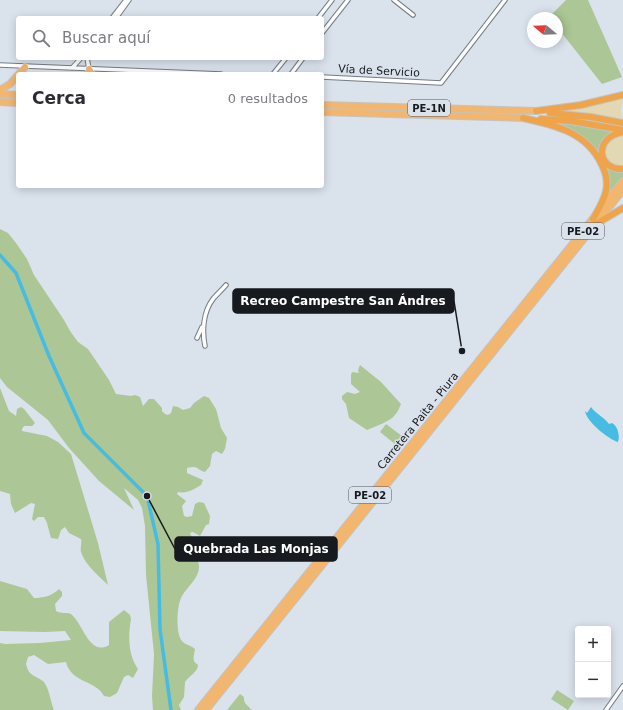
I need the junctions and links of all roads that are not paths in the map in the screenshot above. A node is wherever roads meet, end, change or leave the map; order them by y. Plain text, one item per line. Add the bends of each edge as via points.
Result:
1 (126, 0) edge
2 (130, 0) edge
3 (332, 0) edge
4 (348, 0) edge
5 (394, 0) edge
6 (505, 0) edge
7 (413, 15) dead end
8 (114, 16) edge
9 (118, 16) edge
10 (320, 16) edge
11 (324, 30) edge
12 (79, 60) edge
13 (87, 60) edge
14 (284, 60) edge
15 (302, 60) edge
16 (0, 66) edge
17 (25, 67) junction
18 (72, 68) junction
19 (21, 72) edge
20 (90, 72) edge
21 (275, 72) edge
22 (292, 72) edge
23 (16, 77) edge
24 (324, 78) edge
25 (0, 90) edge
26 (0, 94) edge
27 (16, 95) edge
28 (623, 96) edge
29 (0, 102) edge
30 (16, 103) edge
31 (324, 105) edge
32 (375, 106) junction
33 (536, 111) junction
34 (324, 112) edge
35 (375, 114) junction
36 (523, 118) junction
37 (623, 123) edge
38 (623, 131) edge
39 (623, 169) edge
40 (623, 181) edge
41 (623, 190) edge
42 (623, 208) edge
43 (595, 221) junction
44 (226, 285) dead end
45 (204, 322) junction
46 (197, 338) dead end
47 (205, 346) dead end
48 (623, 686) edge
49 (198, 710) edge
50 (206, 710) edge
51 (606, 710) edge

1 - 8 street
2 - 9 street
3 - 10 street
4 - 11 street
5 - 7 street
6 - 24 street, Vía de Servicio via 441,83
12 - 18 street
13 - 20 street
14 - 21 street
15 - 22 street
16 - 17 street
17 - 18 street
17 - 19 highway
18 - 20 street
23 - 25 highway
26 - 27 highway
28 - 33 highway
29 - 30 highway
31 - 32 highway, PE-1N
32 - 33 highway, PE-1N
32 - 35 highway
33 - 37 highway, PE-1N
34 - 35 highway, PE-1N
35 - 36 highway, PE-1N
36 - 38 highway, PE-1N via 571,121
36 - 43 highway via 570,131 594,152 602,166 607,184
38 - 39 highway via 608,137 602,150 608,164
40 - 43 highway, Carretera Paita - Piura / PE-02
41 - 43 highway, Carretera Paita - Piura / PE-02
42 - 43 highway
43 - 49 highway, Carretera Paita - Piura / PE-02
43 - 50 highway, Carretera Paita - Piura / PE-02
44 - 45 street via 212,301
45 - 46 street
45 - 47 street
48 - 51 street

